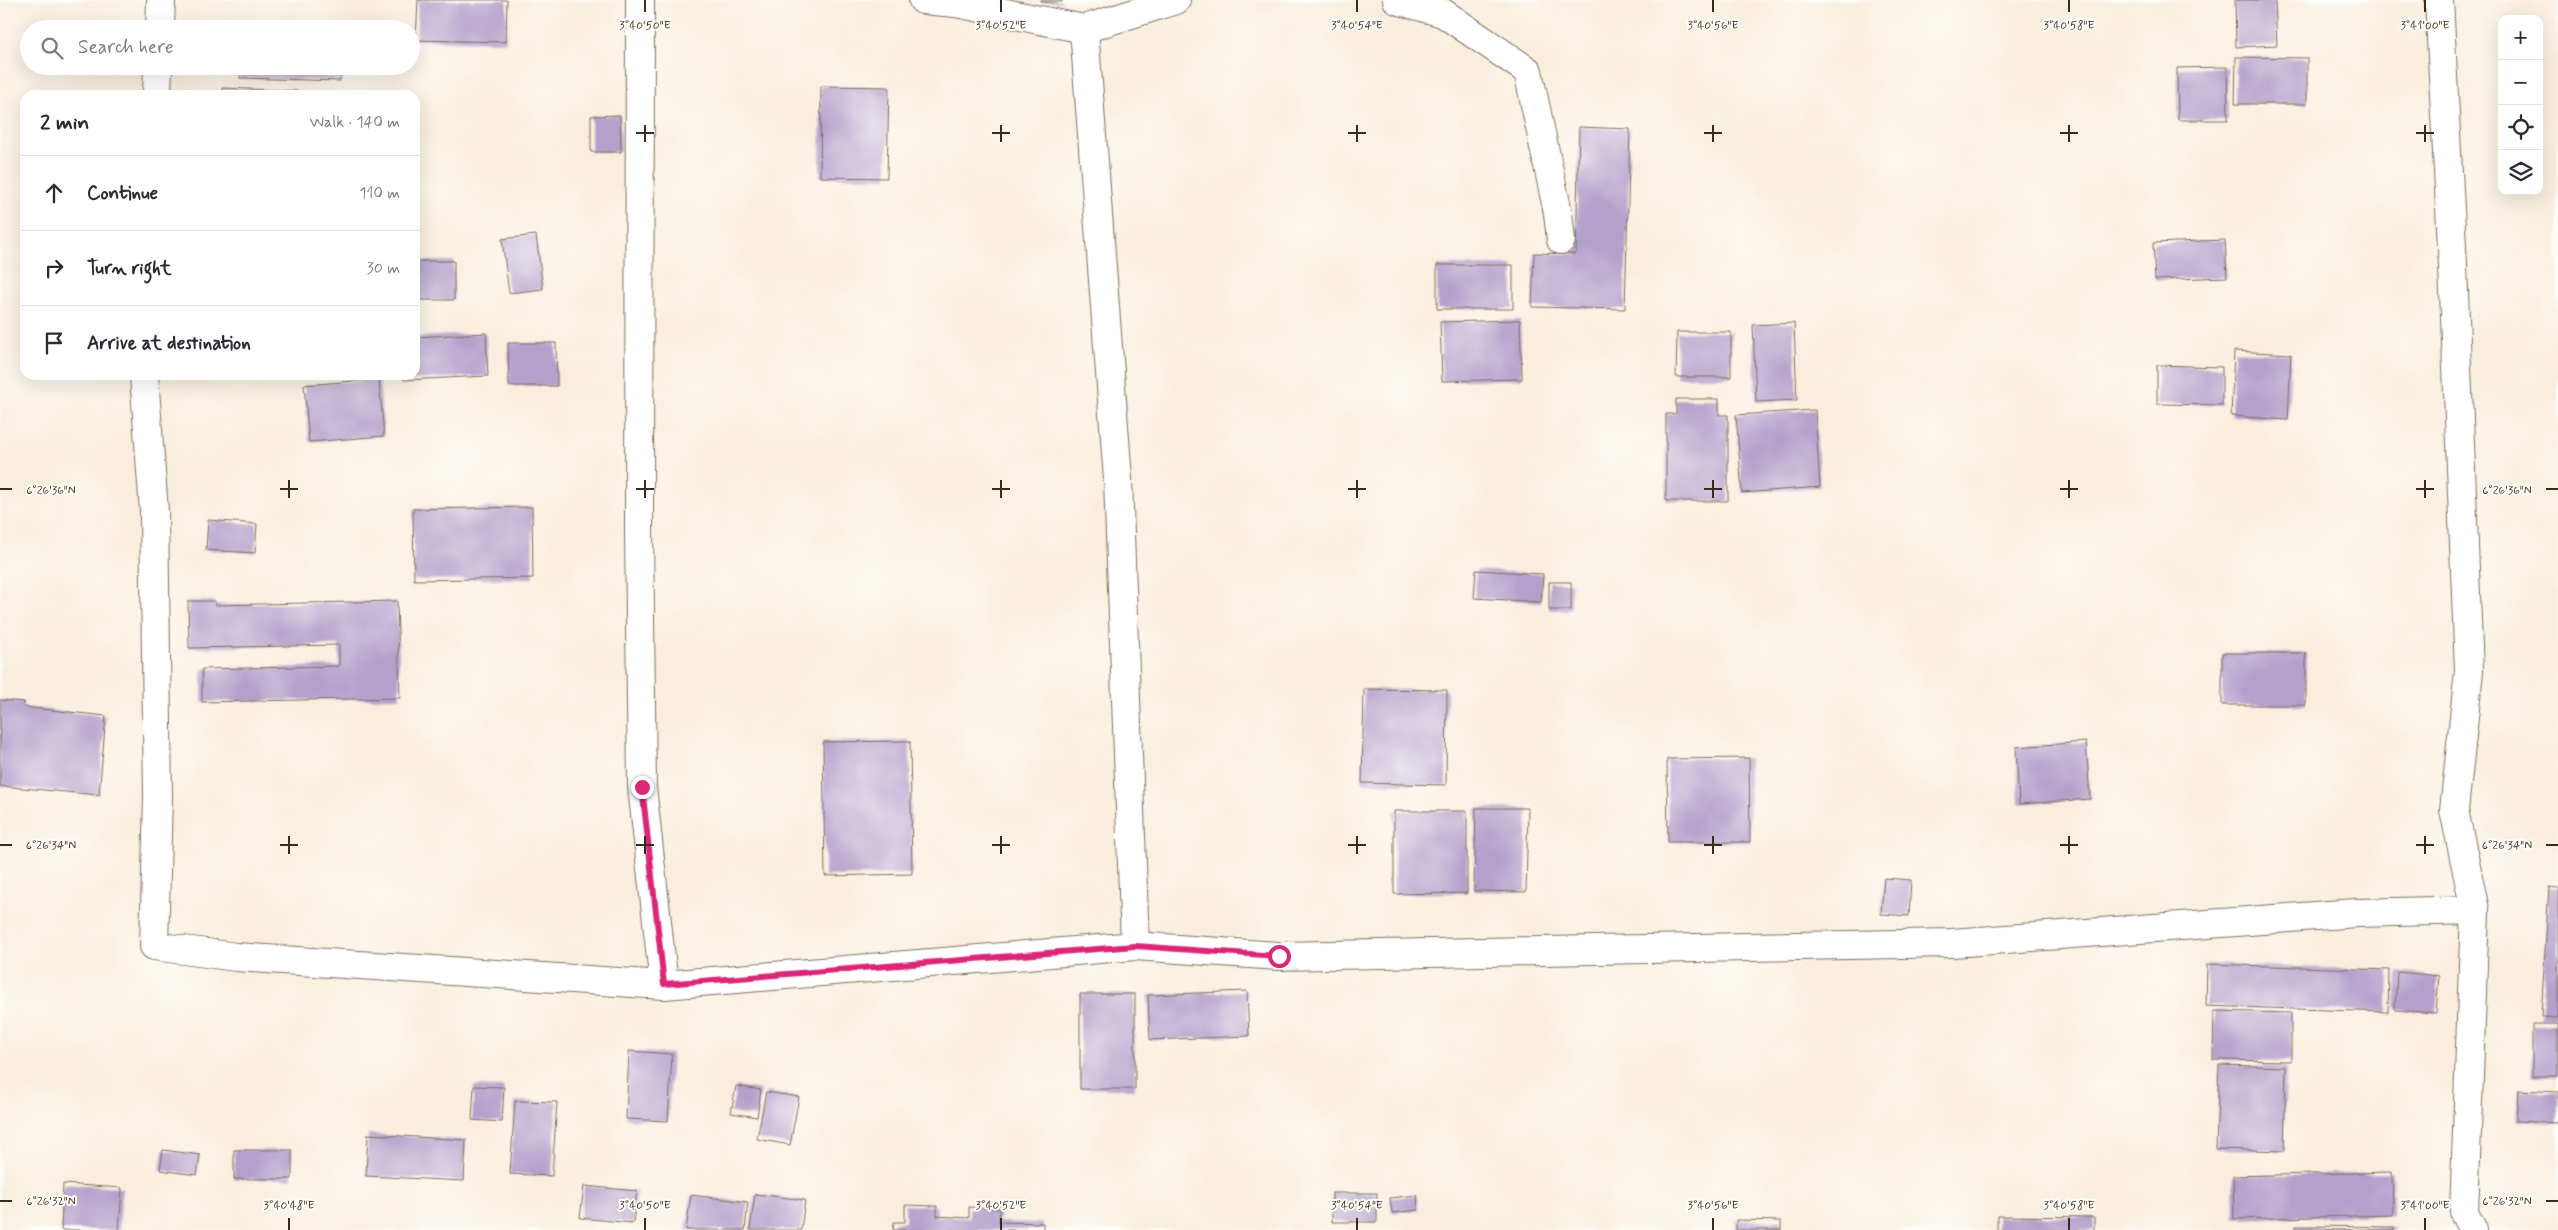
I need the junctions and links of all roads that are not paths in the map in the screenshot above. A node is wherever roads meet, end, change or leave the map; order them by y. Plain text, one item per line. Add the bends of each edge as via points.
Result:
1 (161, 0) edge
2 (640, 0) edge
3 (924, 0) edge
4 (1176, 0) edge
5 (1397, 0) edge
6 (2439, 0) edge
7 (160, 20) edge
8 (1084, 30) junction
9 (157, 75) edge
10 (156, 90) edge
11 (1561, 240) dead end
12 (144, 380) edge
13 (2475, 910) junction
14 (1135, 946) junction
15 (664, 984) junction
16 (2473, 1230) edge

1 - 7 street
2 - 15 street via 642,787
3 - 8 street via 956,3
4 - 8 street
5 - 11 street via 1443,13 1528,71
6 - 13 street via 2469,671 2454,810
8 - 14 street via 1118,479
9 - 10 street
12 - 15 street via 154,512 158,797 154,946 236,957
13 - 14 street via 2356,913 1952,943 1279,956
13 - 16 street via 2464,1213
14 - 15 street

